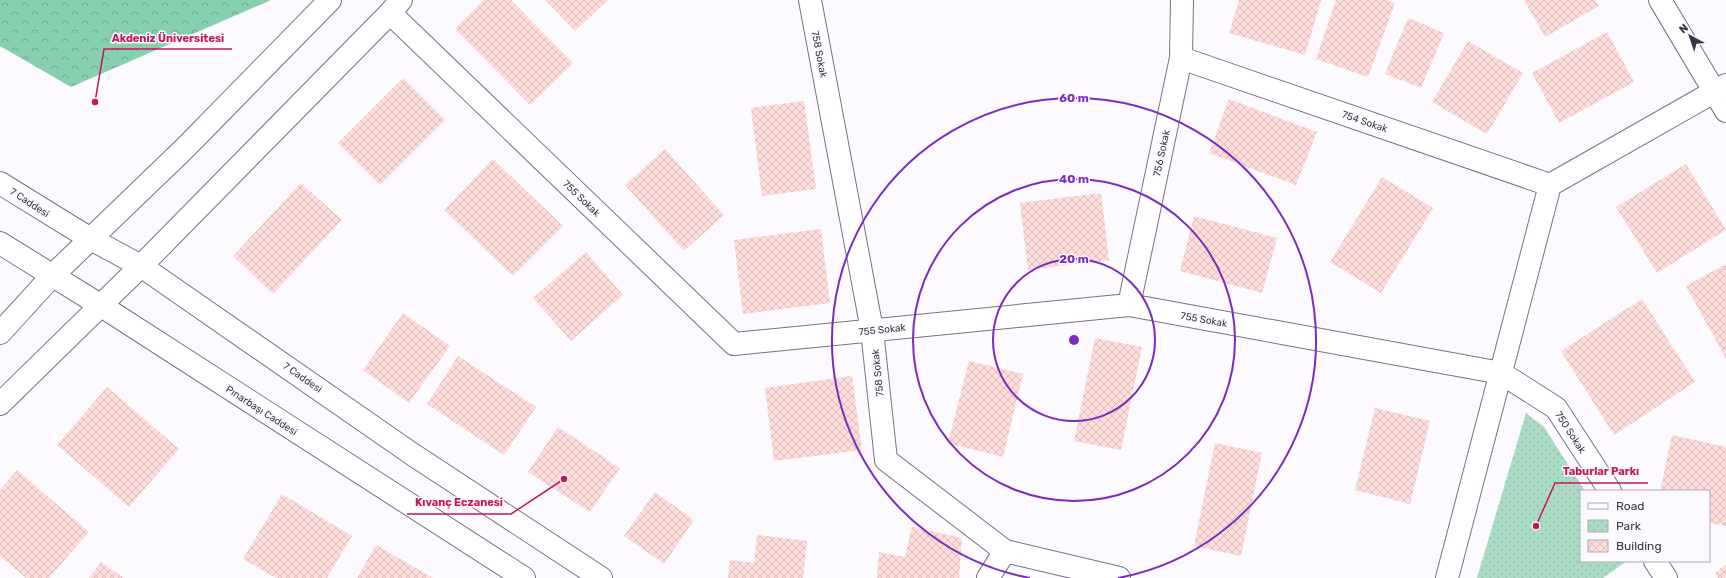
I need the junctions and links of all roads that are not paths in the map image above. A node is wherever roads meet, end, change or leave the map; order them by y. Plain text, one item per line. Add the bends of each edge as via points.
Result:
1 (330, 0) edge
2 (810, 0) edge
3 (1182, 0) edge
4 (1660, 0) edge
5 (396, 7) edge
6 (1181, 58) junction
7 (1720, 88) edge
8 (1726, 111) edge
9 (0, 183) edge
10 (1550, 184) junction
11 (89, 238) junction
12 (0, 243) edge
13 (141, 266) junction
14 (53, 275) junction
15 (100, 305) junction
16 (1129, 305) junction
17 (872, 330) junction
18 (0, 333) edge
19 (1501, 373) junction
20 (0, 404) edge
21 (1609, 490) edge
22 (1005, 551) junction
23 (1656, 562) edge
24 (524, 578) edge
25 (602, 578) edge
26 (988, 578) edge
27 (1119, 578) edge
28 (1447, 578) edge
29 (1666, 578) edge

1 - 11 street via 185,148
2 - 17 street, 758 Sokak
3 - 6 street, 756 Sokak
4 - 7 street
5 - 13 street
5 - 17 street, 755 Sokak via 734,344
6 - 10 street, 754 Sokak
6 - 16 street, 756 Sokak
7 - 8 street
7 - 10 street
9 - 11 street, 7 Caddesi
10 - 19 street
11 - 13 street, 7 Caddesi
11 - 14 street
12 - 14 street, Pınarbaşı Caddesi
13 - 15 street
13 - 25 street, 7 Caddesi via 412,454
14 - 15 street, Pınarbaşı Caddesi
14 - 18 street
15 - 20 street
15 - 24 street, Pınarbaşı Caddesi
16 - 17 street, 755 Sokak
16 - 19 street, 755 Sokak
17 - 22 street, 758 Sokak via 886,460
19 - 21 street, 750 Sokak via 1556,408
19 - 28 street
22 - 26 street
22 - 27 street, 758 Sokak
23 - 29 street

